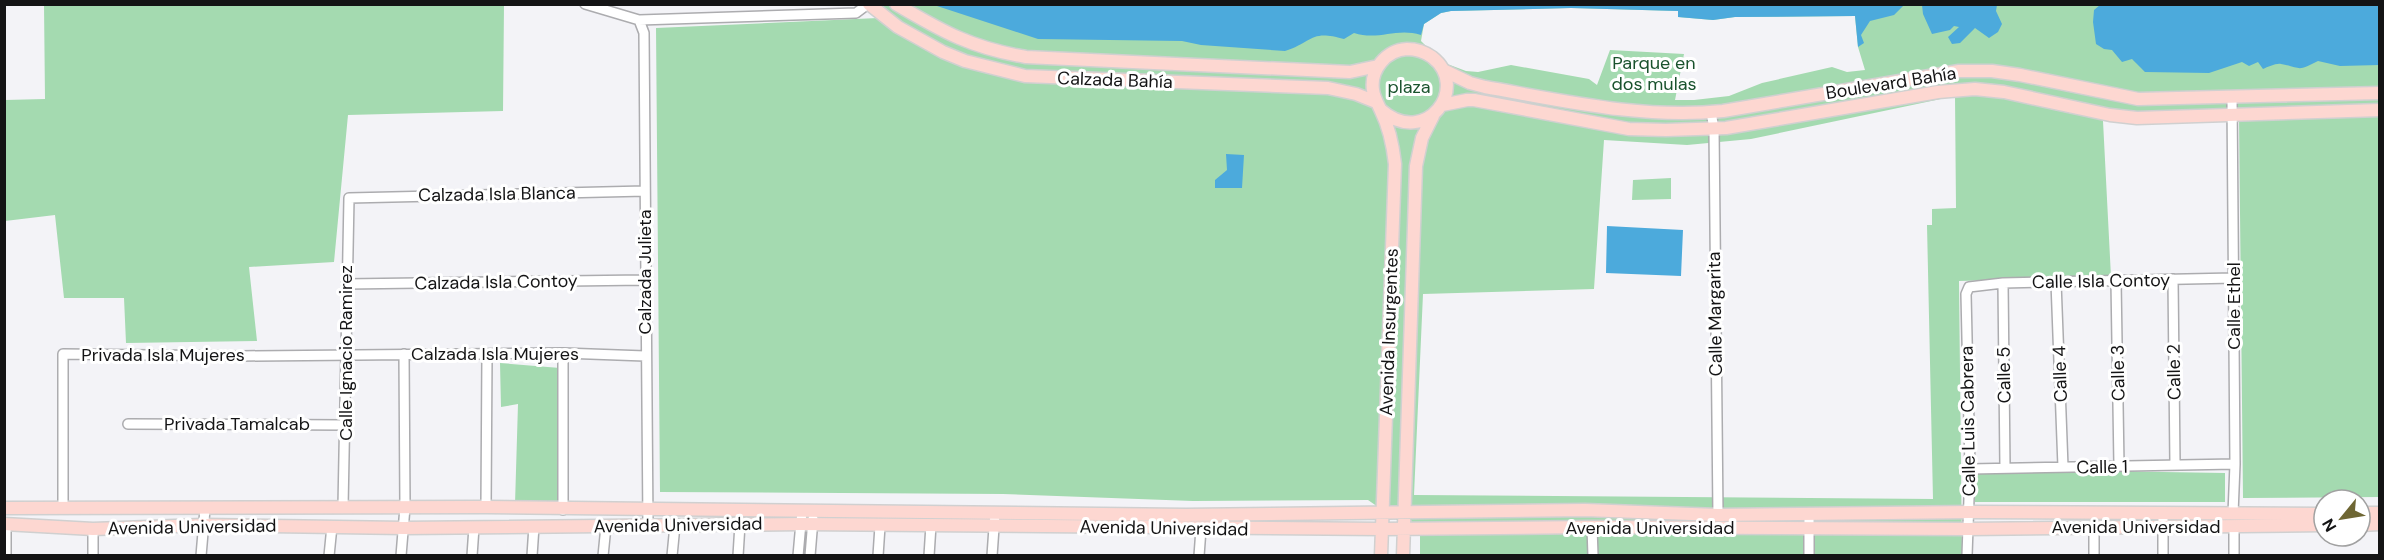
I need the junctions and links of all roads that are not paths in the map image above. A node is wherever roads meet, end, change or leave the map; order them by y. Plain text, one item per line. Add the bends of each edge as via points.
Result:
1 (585, 4) edge
2 (869, 4) edge
3 (896, 4) edge
4 (639, 20) junction
5 (1378, 66) junction
6 (1443, 70) junction
7 (2379, 93) edge
8 (2232, 98) junction
9 (1378, 106) junction
10 (1438, 110) junction
11 (2379, 110) edge
12 (1711, 112) junction
13 (2233, 115) junction
14 (1714, 129) junction
15 (645, 191) junction
16 (349, 198) joint
17 (2234, 278) junction
18 (2173, 279) junction
19 (645, 280) junction
20 (2116, 280) junction
21 (2056, 282) junction
22 (2003, 283) junction
23 (346, 284) junction
24 (1969, 287) joint
25 (1388, 348) junction
26 (1410, 352) junction
27 (563, 353) junction
28 (345, 354) junction
29 (404, 354) junction
30 (487, 354) junction
31 (645, 356) junction
32 (128, 424) dead end
33 (346, 425) junction
34 (2235, 464) junction
35 (2175, 465) junction
36 (2119, 466) junction
37 (2063, 467) junction
38 (2005, 468) junction
39 (1970, 469) junction
40 (63, 507) junction
41 (344, 507) junction
42 (405, 507) junction
43 (486, 507) junction
44 (4, 508) edge
45 (205, 509) junction
46 (647, 509) junction
47 (563, 510) junction
48 (808, 511) junction
49 (1404, 512) junction
50 (1970, 512) junction
51 (1383, 513) junction
52 (2163, 514) junction
53 (1718, 515) junction
54 (1809, 515) junction
55 (2312, 515) edge
56 (994, 519) junction
57 (2234, 520) junction
58 (2274, 520) junction
59 (5, 524) edge
60 (740, 524) junction
61 (2312, 524) edge
62 (203, 525) junction
63 (675, 525) junction
64 (807, 525) junction
65 (931, 525) junction
66 (332, 526) junction
67 (534, 526) junction
68 (606, 526) junction
69 (648, 526) junction
70 (880, 526) junction
71 (474, 527) junction
72 (1592, 527) junction
73 (2094, 527) junction
74 (2163, 527) junction
75 (404, 528) junction
76 (93, 529) junction
77 (1201, 529) junction
78 (1382, 529) junction
79 (1404, 529) junction
80 (1809, 529) junction
81 (1968, 529) junction
82 (6, 555) edge
83 (93, 555) edge
84 (201, 555) edge
85 (329, 555) edge
86 (401, 555) edge
87 (472, 555) edge
88 (532, 555) edge
89 (603, 555) edge
90 (672, 555) edge
91 (738, 555) edge
92 (798, 555) edge
93 (810, 555) edge
94 (878, 555) edge
95 (929, 555) edge
96 (992, 555) edge
97 (1199, 555) edge
98 (1381, 555) edge
99 (1403, 555) edge
100 (1593, 555) edge
101 (1809, 555) edge
102 (1968, 555) edge
103 (2094, 555) edge
104 (2163, 555) edge
105 (2234, 555) edge

1 - 4 street
2 - 4 street via 856,13
2 - 9 main road, Calzada Bahía via 898,27 943,52 1025,76 1329,88 1356,94
3 - 5 main road, Calzada Bahía via 967,43 1026,57 1350,72
4 - 15 street, Calzada Julieta via 644,33
5 - 6 main road via 1395,52 1417,50
5 - 9 main road via 1372,84
6 - 10 main road via 1447,88
6 - 12 main road, Boulevard Bahía via 1485,87 1630,112
7 - 8 main road, Boulevard Bahía
8 - 12 main road, Boulevard Bahía via 2138,99 2020,75 1959,71
8 - 13 street, Calle Ethel
9 - 10 main road via 1390,118 1412,124
9 - 25 main road, Avenida Insurgentes via 1395,164
10 - 14 main road, Boulevard Bahía via 1474,100 1629,129
10 - 26 main road, Avenida Insurgentes via 1422,138 1416,166
11 - 13 main road, Boulevard Bahía
12 - 14 street, Calle Margarita
13 - 14 main road, Boulevard Bahía via 2128,117 1975,89
13 - 17 street, Calle Ethel
14 - 53 street, Calle Margarita
15 - 16 street, Calzada Isla Blanca
15 - 19 street, Calzada Julieta
16 - 23 street, Calle Ignacio Ramirez
17 - 18 street, Calle Isla Contoy
17 - 34 street, Calle Ethel
18 - 20 street, Calle Isla Contoy
18 - 35 street, Calle 2
19 - 23 street, Calzada Isla Contoy
19 - 31 street, Calzada Julieta
20 - 21 street, Calle Isla Contoy
20 - 36 street, Calle 3
21 - 22 street, Calle Isla Contoy
21 - 37 street, Calle 4
22 - 24 street, Calle Isla Contoy
22 - 38 street, Calle 5
23 - 28 street, Calle Ignacio Ramirez
24 - 39 street, Calle Luis Cabrera via 1966,294
25 - 26 main road
25 - 51 main road, Avenida Insurgentes
26 - 49 main road, Avenida Insurgentes
27 - 30 street, Calzada Isla Mujeres
27 - 31 street, Calzada Isla Mujeres
27 - 47 street
28 - 29 street, Calzada Isla Mujeres
28 - 33 street, Calle Ignacio Ramirez
28 - 40 street, Privada Isla Mujeres via 63,354
29 - 30 street, Calzada Isla Mujeres
29 - 42 street
30 - 43 street
31 - 46 street, Calzada Julieta
32 - 33 street, Privada Tamalcab
33 - 41 street, Calle Ignacio Ramirez
34 - 35 street, Calle 1
34 - 57 street, Calle Ethel
35 - 36 street, Calle 1
36 - 37 street, Calle 1
37 - 38 street, Calle 1
38 - 39 street, Calle 1
39 - 50 street, Calle Luis Cabrera
40 - 44 main road, Avenida Universidad
40 - 45 main road, Avenida Universidad
41 - 42 main road, Avenida Universidad
41 - 45 main road, Avenida Universidad
42 - 43 main road, Avenida Universidad
42 - 75 street
43 - 47 main road, Avenida Universidad
45 - 62 street
46 - 47 main road, Avenida Universidad
46 - 48 main road, Avenida Universidad
46 - 69 street, Calzada Julieta
48 - 56 main road, Avenida Universidad
48 - 64 street
49 - 51 main road, Avenida Universidad
49 - 53 main road, Avenida Universidad via 1585,510
49 - 79 main road, Avenida Insurgentes
50 - 52 main road, Avenida Universidad
50 - 54 main road, Avenida Universidad
50 - 81 street, Calle Luis Cabrera
51 - 56 main road, Avenida Universidad
51 - 78 main road, Avenida Insurgentes
52 - 57 main road, Avenida Universidad
52 - 74 street
53 - 54 main road, Avenida Universidad
54 - 80 street
55 - 58 main road, Avenida Universidad
56 - 65 main road, Avenida Universidad
56 - 77 main road, Avenida Universidad
56 - 96 street
57 - 58 main road, Avenida Universidad
57 - 74 main road, Avenida Universidad
57 - 105 street, Calle Ethel
58 - 61 main road, Avenida Universidad
59 - 76 main road, Avenida Universidad
59 - 82 street
60 - 63 main road, Avenida Universidad
60 - 64 main road, Avenida Universidad
60 - 91 street
62 - 66 main road, Avenida Universidad
62 - 76 main road, Avenida Universidad
62 - 84 street
63 - 69 main road, Avenida Universidad
63 - 90 street
64 - 70 main road, Avenida Universidad
64 - 92 street
64 - 93 street
65 - 70 main road, Avenida Universidad
65 - 95 street
66 - 75 main road, Avenida Universidad
66 - 85 street
67 - 68 main road, Avenida Universidad
67 - 71 main road, Avenida Universidad
67 - 88 street
68 - 69 main road, Avenida Universidad
68 - 89 street
70 - 94 street
71 - 75 main road, Avenida Universidad
71 - 87 street
72 - 79 main road, Avenida Universidad
72 - 80 main road, Avenida Universidad
72 - 100 street
73 - 74 main road, Avenida Universidad
73 - 81 main road, Avenida Universidad
73 - 103 street
74 - 104 street
75 - 86 street
76 - 83 street
77 - 78 main road, Avenida Universidad
77 - 97 street
78 - 79 main road, Avenida Universidad
78 - 98 main road, Avenida Insurgentes
79 - 99 main road, Avenida Insurgentes
80 - 81 main road, Avenida Universidad
80 - 101 street
81 - 102 street, Calle Luis Cabrera

